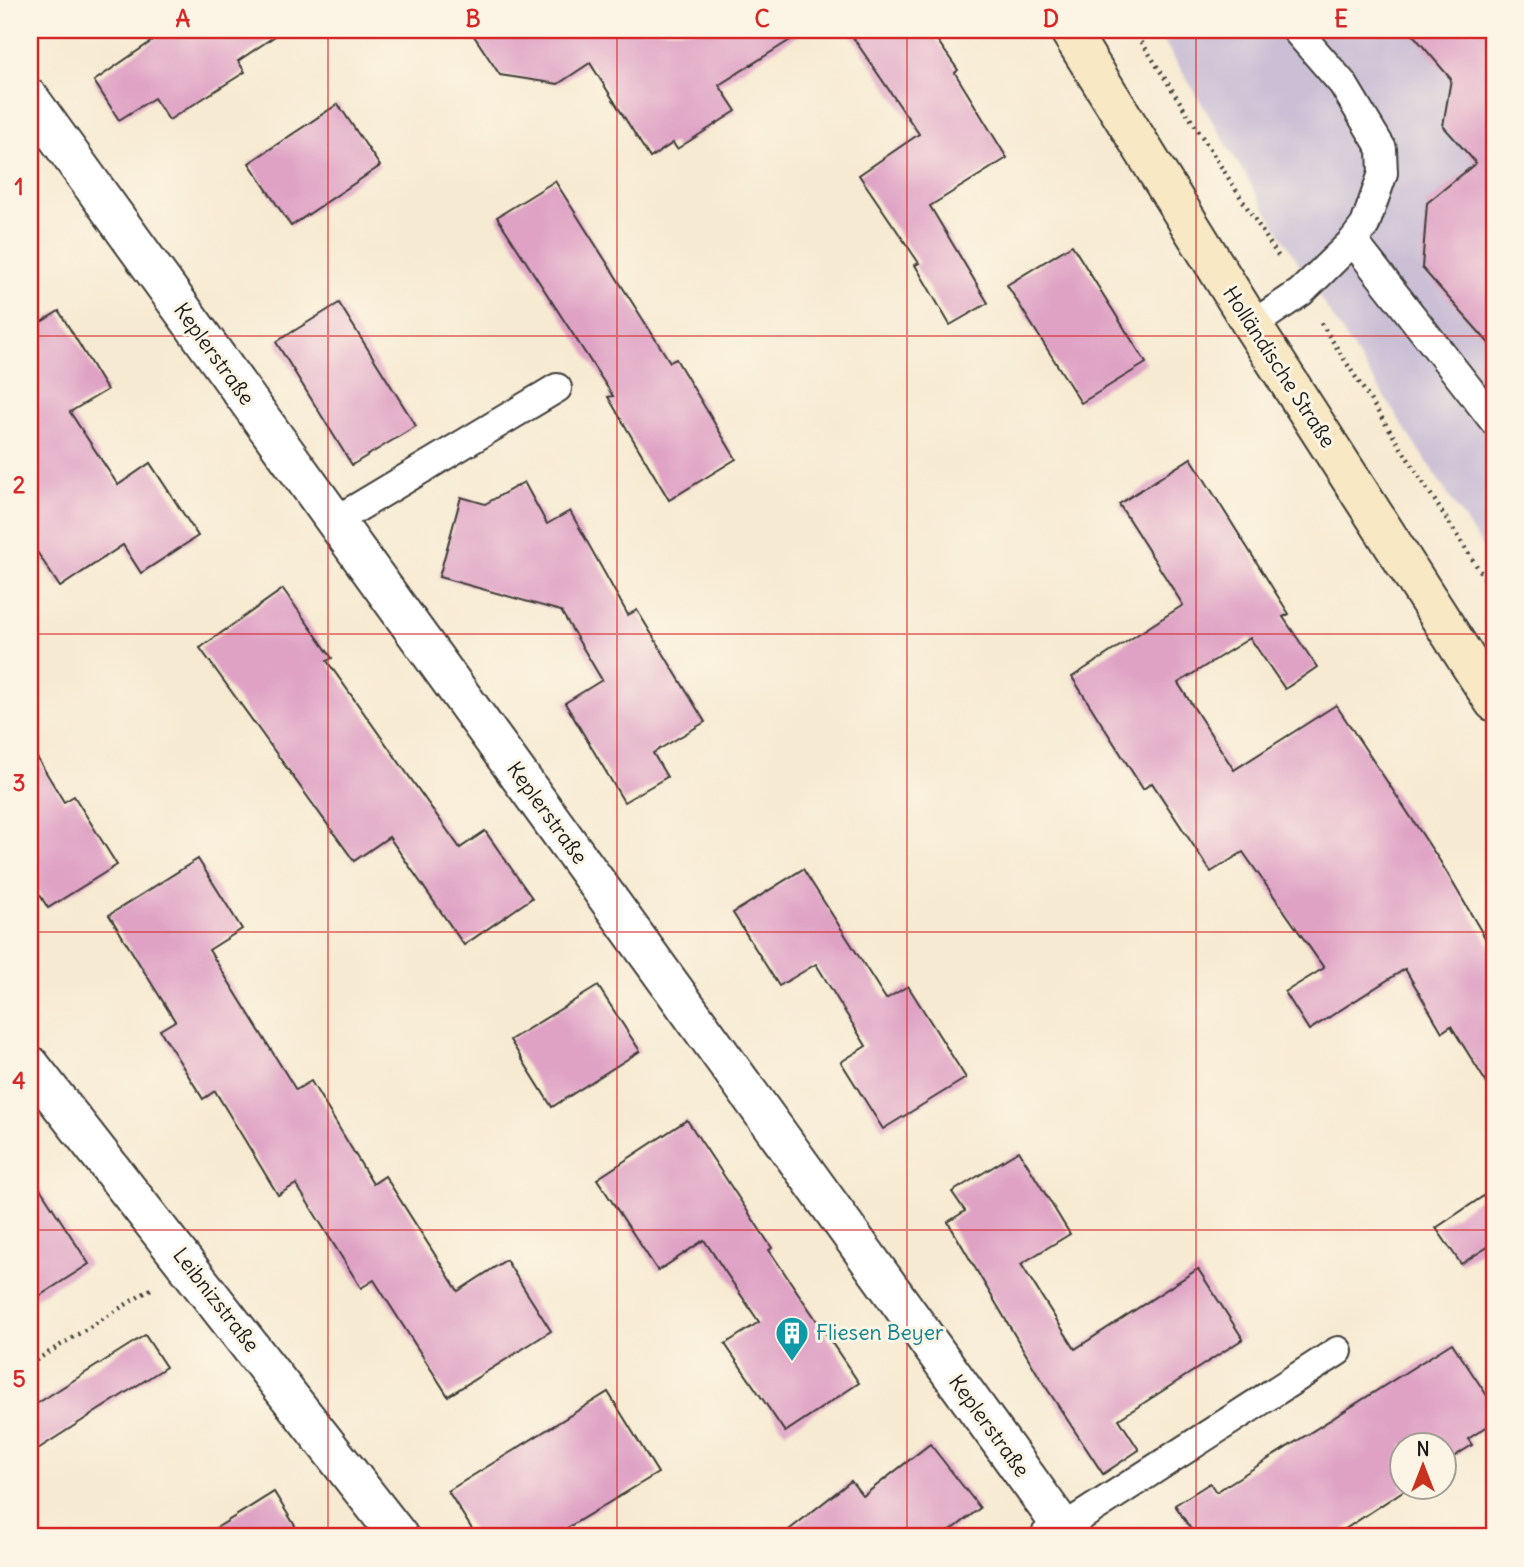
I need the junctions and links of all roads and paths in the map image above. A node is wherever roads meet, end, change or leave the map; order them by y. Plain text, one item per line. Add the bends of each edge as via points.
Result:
1 (1069, 30) edge
2 (1296, 30) edge
3 (30, 99) edge
4 (1353, 241) junction
5 (1252, 325) junction
6 (557, 388) dead end
7 (1494, 421) edge
8 (335, 521) junction
9 (1494, 702) edge
10 (30, 1065) edge
11 (186, 1262) junction
12 (1338, 1352) dead end
13 (30, 1364) edge
14 (1063, 1534) edge
15 (399, 1537) edge

1 - 5 street, Holländische Straße
2 - 4 lane via 1343,84 1382,149 1383,173 1365,225
3 - 8 street, Keplerstraße
4 - 5 lane via 1301,292
4 - 7 lane
5 - 9 street, Holländische Straße
6 - 8 lane
8 - 14 street, Keplerstraße
10 - 11 street, Leibnizstraße
11 - 13 path via 149,1291
11 - 15 street, Leibnizstraße
12 - 14 lane

